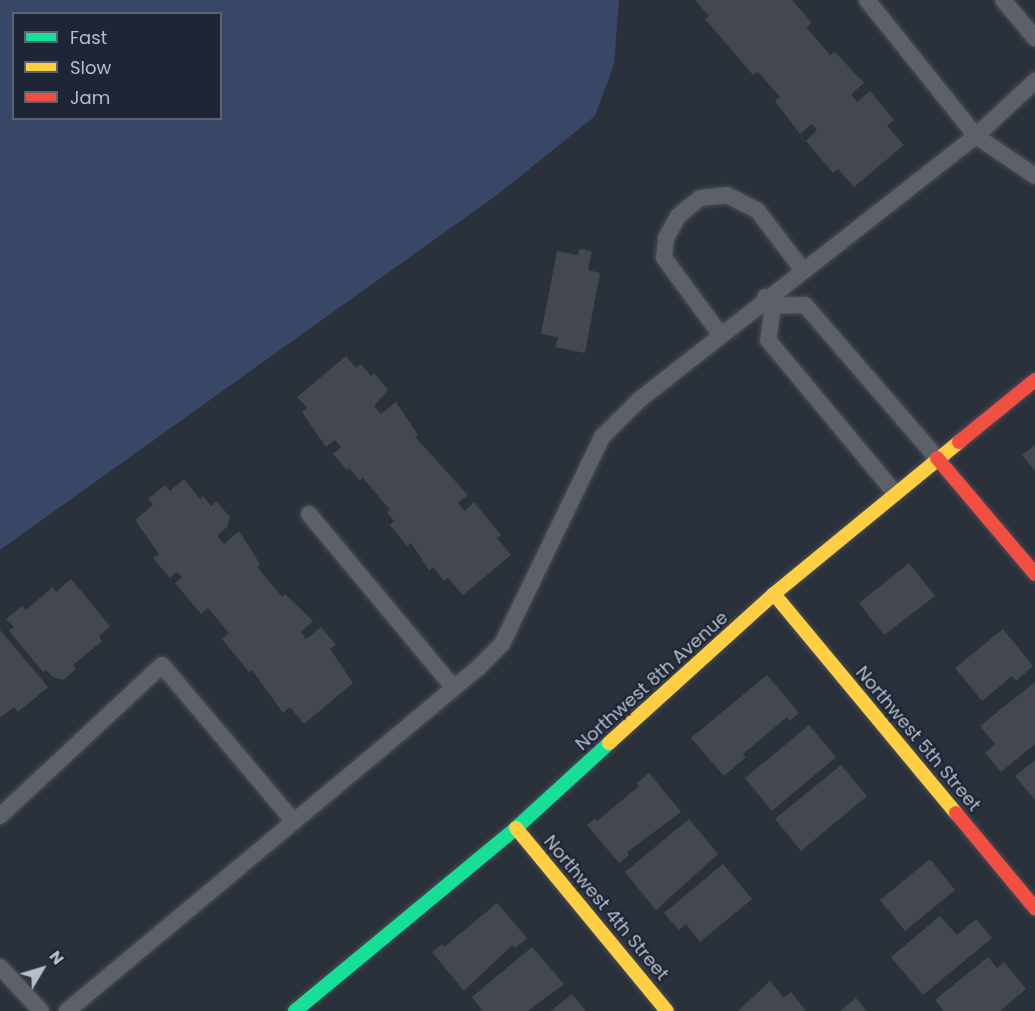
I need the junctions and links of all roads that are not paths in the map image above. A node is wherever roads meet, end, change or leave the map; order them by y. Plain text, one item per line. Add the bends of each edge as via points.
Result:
1 (867, 0) edge
2 (1003, 0) edge
3 (1035, 38) edge
4 (1035, 81) edge
5 (976, 136) junction
6 (1035, 176) edge
7 (802, 269) junction
8 (769, 302) junction
9 (720, 334) junction
10 (1035, 380) edge
11 (938, 458) junction
12 (896, 493) junction
13 (309, 514) dead end
14 (1035, 574) edge
15 (774, 594) junction
16 (454, 688) junction
17 (0, 816) edge
18 (294, 822) junction
19 (516, 828) junction
20 (1035, 908) edge
21 (0, 967) edge
22 (41, 1011) edge
23 (68, 1011) edge
24 (295, 1011) edge
25 (667, 1011) edge

1 - 5 lane
2 - 3 lane
4 - 5 lane
5 - 6 lane
5 - 7 lane
7 - 8 lane
7 - 9 lane via 757,210 727,195 700,198 678,216 666,238 664,258
8 - 9 lane
8 - 11 lane via 805,305
8 - 12 lane via 768,340
9 - 16 lane via 639,400 602,436 502,644
10 - 11 street, Northwest 8th Avenue
11 - 12 street, Northwest 8th Avenue
11 - 14 street
12 - 15 street, Northwest 8th Avenue
13 - 16 lane
15 - 19 street, Northwest 8th Avenue
15 - 20 street, Northwest 5th Street
16 - 18 lane
17 - 18 lane via 162,665
18 - 23 lane
19 - 24 street, Northwest 8th Avenue
19 - 25 street, Northwest 4th Street
21 - 22 lane

